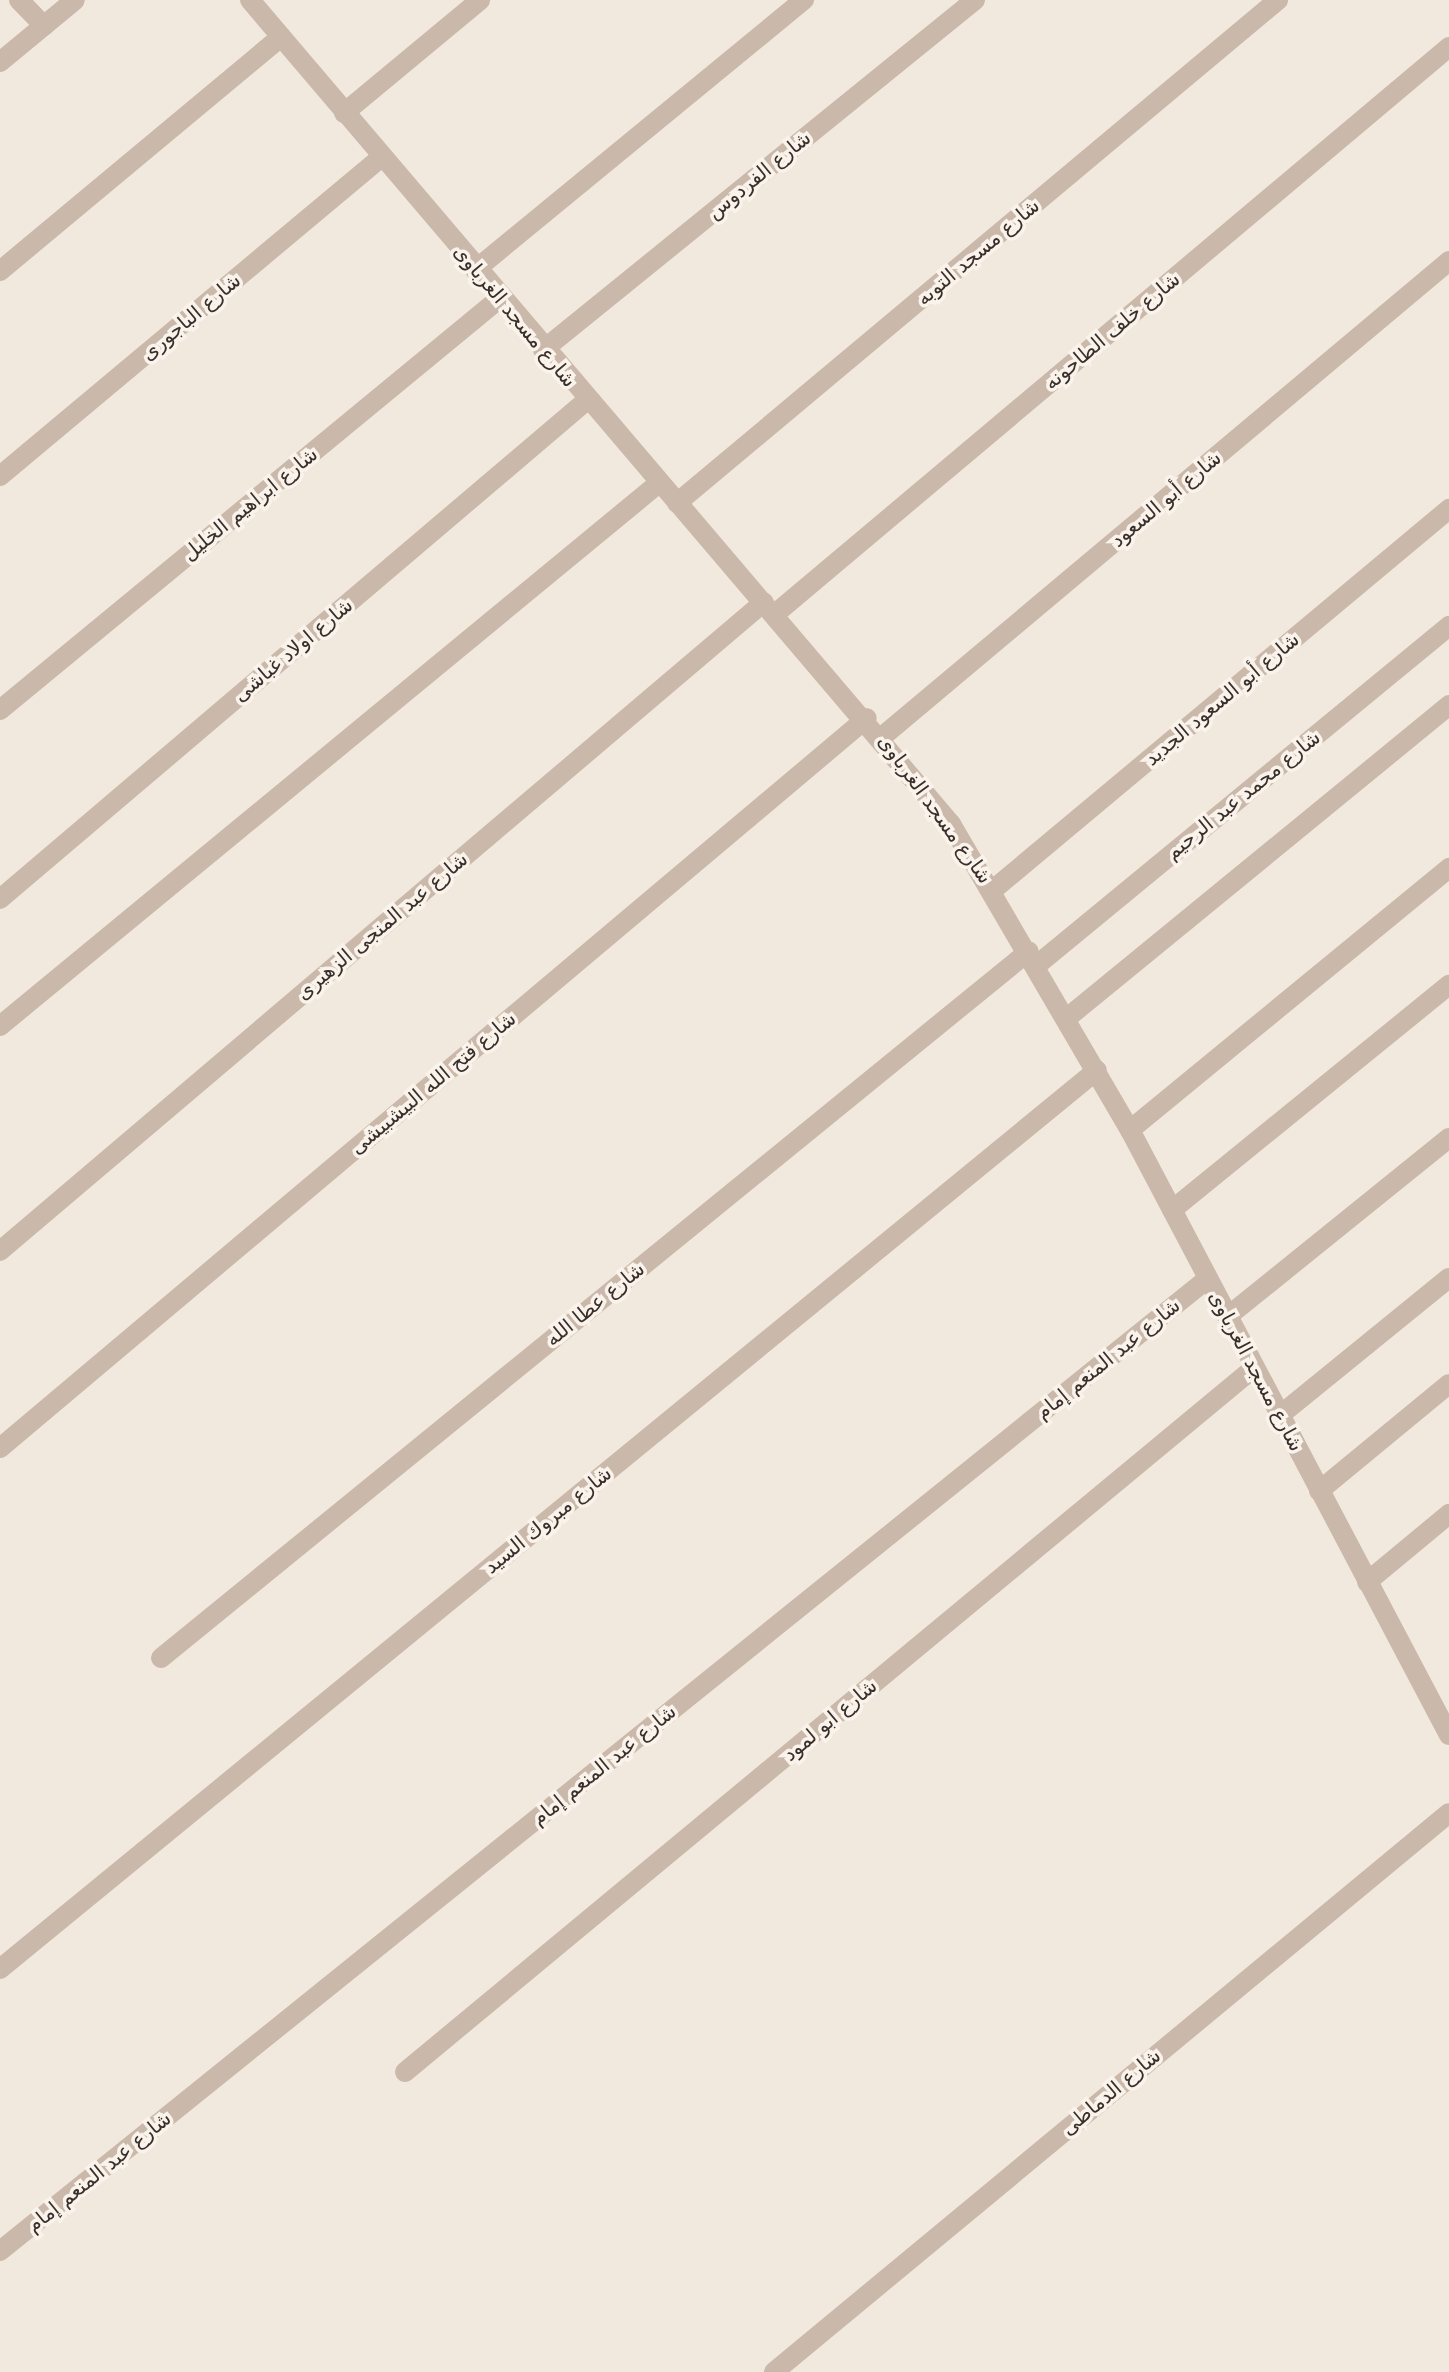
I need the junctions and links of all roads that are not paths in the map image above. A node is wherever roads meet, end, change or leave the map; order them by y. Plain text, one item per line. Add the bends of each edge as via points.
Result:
1 (19, 0) edge
2 (75, 0) edge
3 (250, 0) edge
4 (480, 0) edge
5 (804, 0) edge
6 (975, 0) edge
7 (1278, 0) edge
8 (44, 26) junction
9 (281, 37) junction
10 (1449, 47) edge
11 (0, 62) edge
12 (344, 113) junction
13 (382, 157) junction
14 (1449, 261) edge
15 (475, 270) junction
16 (0, 271) edge
17 (500, 298) junction
18 (543, 350) junction
19 (586, 401) junction
20 (0, 476) edge
21 (659, 483) junction
22 (677, 503) junction
23 (1449, 509) edge
24 (769, 608) junction
25 (1449, 626) edge
26 (1449, 705) edge
27 (0, 710) edge
28 (867, 718) junction
29 (883, 736) junction
30 (1449, 868) edge
31 (994, 889) junction
32 (0, 899) edge
33 (1033, 958) junction
34 (1449, 985) edge
35 (1067, 1018) junction
36 (0, 1026) edge
37 (1097, 1070) junction
38 (1130, 1130) junction
39 (1449, 1138) edge
40 (1172, 1210) junction
41 (0, 1251) edge
42 (1449, 1278) edge
43 (1207, 1279) junction
44 (1227, 1317) junction
45 (1254, 1368) junction
46 (1449, 1384) edge
47 (1279, 1416) junction
48 (0, 1448) edge
49 (1319, 1491) junction
50 (1449, 1514) edge
51 (1367, 1582) junction
52 (161, 1658) dead end
53 (1449, 1735) edge
54 (1449, 1813) edge
55 (0, 1969) edge
56 (405, 2072) dead end
57 (0, 2251) edge
58 (774, 2372) edge

1 - 8 street
2 - 8 street
3 - 9 street, شارع مسجد الغرباوى
4 - 12 street
5 - 15 street
6 - 18 street, شارع الفردوس
7 - 22 street, شارع مسجد التوبه
8 - 11 street
9 - 12 street, شارع مسجد الغرباوى
9 - 16 street
10 - 24 street, شارع خلف الطاحونه
12 - 13 street, شارع مسجد الغرباوى
13 - 15 street, شارع مسجد الغرباوى
13 - 20 street, شارع الباجورى
14 - 29 street, شارع أبو السعود
15 - 17 street, شارع مسجد الغرباوى
17 - 18 street, شارع مسجد الغرباوى
17 - 27 street, شارع ابراهيم الخليل
18 - 19 street, شارع مسجد الغرباوى
19 - 21 street, شارع مسجد الغرباوى
19 - 32 street, شارع اولاد غباشى
21 - 22 street, شارع مسجد الغرباوى
21 - 36 street
22 - 24 street, شارع مسجد الغرباوى
23 - 31 street, شارع أبو السعود الجديد
24 - 28 street, شارع مسجد الغرباوى
24 - 41 street, شارع عبد المنجى الزهيرى
25 - 33 street, شارع محمد عبد الرحيم
26 - 35 street
28 - 29 street, شارع مسجد الغرباوى
28 - 48 street, شارع فتح الله البيشبيشى
29 - 31 street, شارع مسجد الغرباوى
30 - 38 street
31 - 33 street, شارع مسجد الغرباوى
33 - 35 street, شارع مسجد الغرباوى
33 - 52 street, شارع عطا الله
34 - 40 street
35 - 37 street, شارع مسجد الغرباوى
37 - 38 street, شارع مسجد الغرباوى
37 - 55 street, شارع مبروك السيد
38 - 40 street, شارع مسجد الغرباوى
39 - 44 street
40 - 43 street, شارع مسجد الغرباوى
42 - 47 street
43 - 44 street, شارع مسجد الغرباوى
43 - 57 street, شارع عبد المنعم إمام
44 - 45 street, شارع مسجد الغرباوى
45 - 47 street, شارع مسجد الغرباوى
45 - 56 street, شارع ابو لمود
46 - 49 street
47 - 49 street, شارع مسجد الغرباوى
49 - 51 street, شارع مسجد الغرباوى
50 - 51 street
51 - 53 street, شارع مسجد الغرباوى
54 - 58 street, شارع الدماطى

